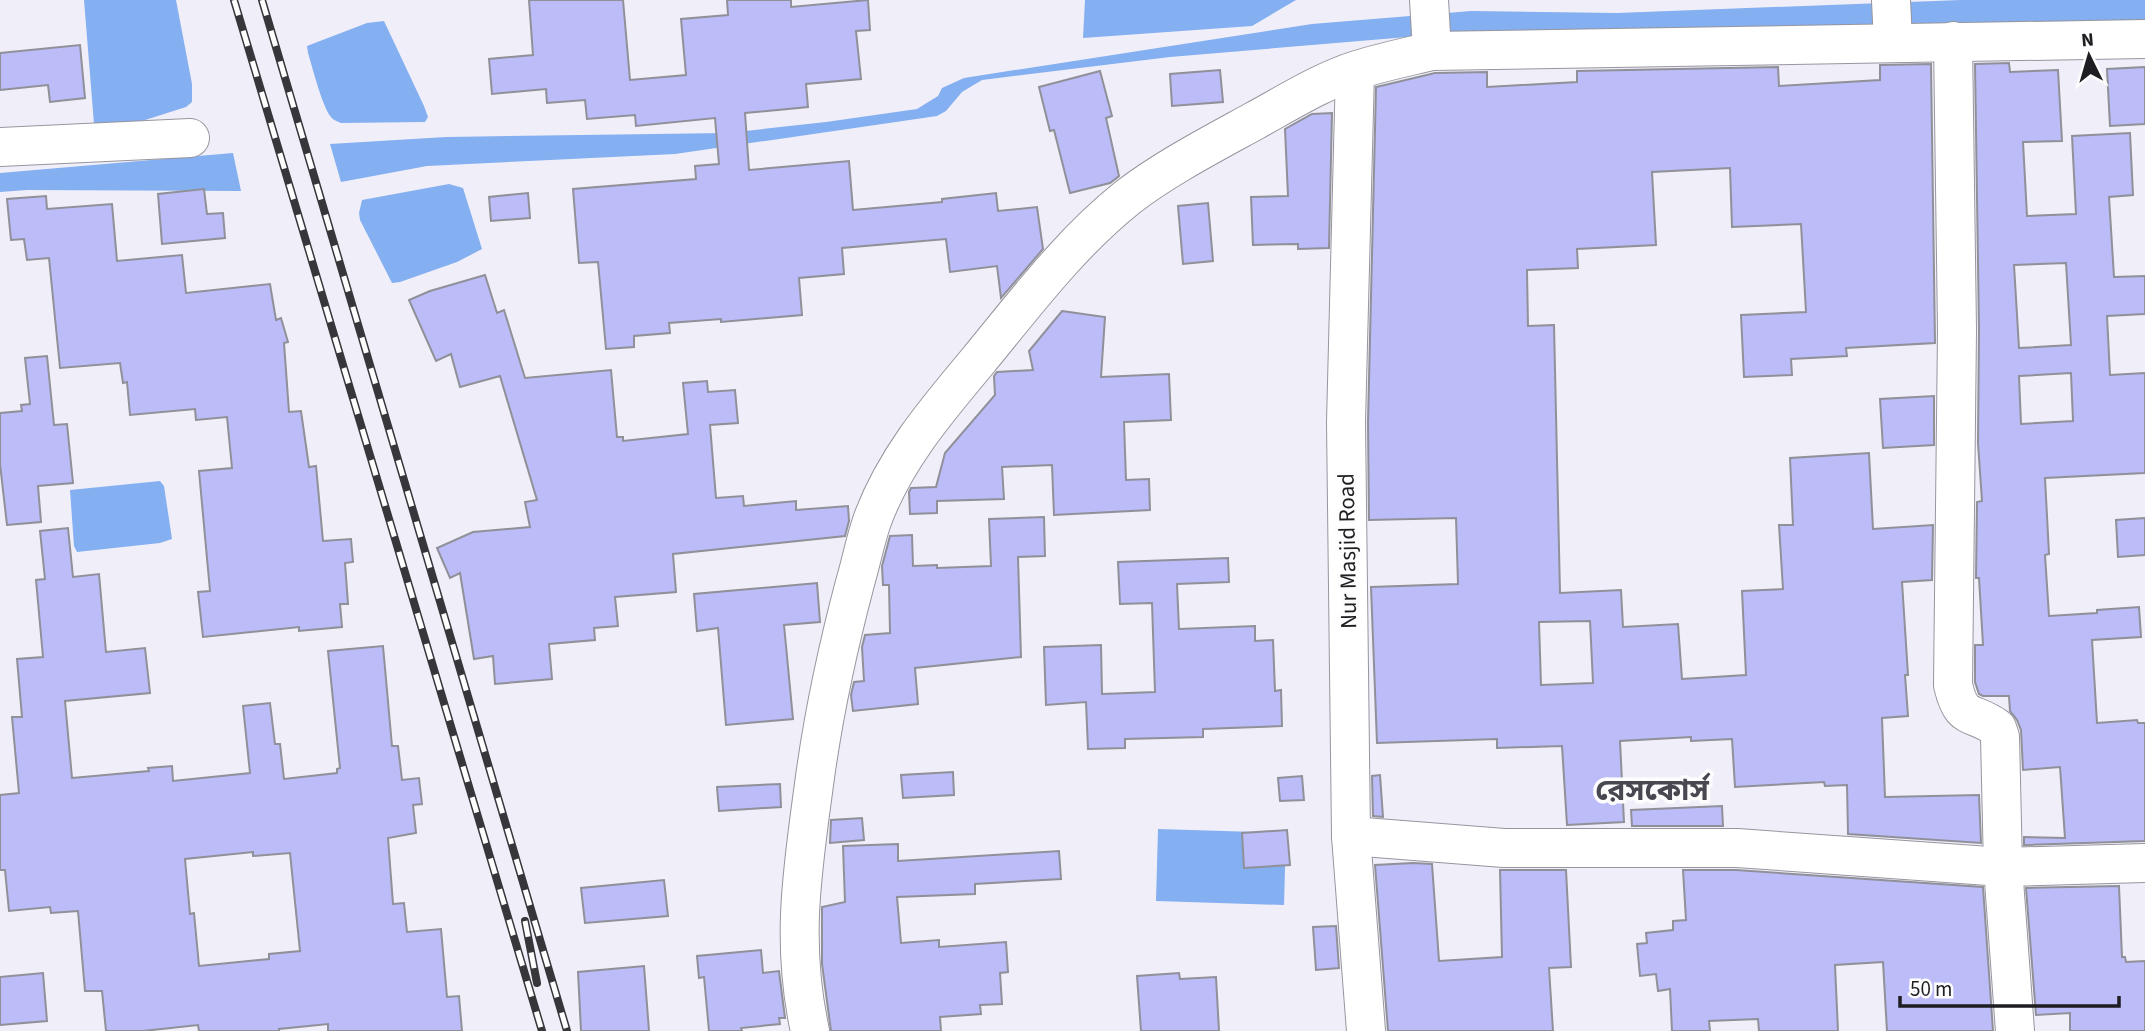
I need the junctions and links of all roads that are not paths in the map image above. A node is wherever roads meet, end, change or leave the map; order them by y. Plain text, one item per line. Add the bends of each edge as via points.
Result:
1 (1892, 0) edge
2 (1429, 1) edge
3 (2145, 38) edge
4 (1953, 41) junction
5 (1893, 42) junction
6 (1432, 51) junction
7 (1355, 71) junction
8 (190, 138) dead end
9 (0, 147) edge
10 (1351, 836) junction
11 (2145, 863) edge
12 (2003, 867) junction
13 (810, 1031) edge
14 (1366, 1031) edge
15 (2015, 1031) edge

1 - 5 street
2 - 6 street
3 - 4 street
4 - 5 street
4 - 12 street via 1957,330 1953,685 1957,705 1997,728 2000,737
5 - 6 street
6 - 7 street
7 - 10 street, Nur Masjid Road via 1346,422
7 - 13 street via 1205,148 1129,197 1074,248 1022,307 900,461 872,521 819,747 799,903 802,996
8 - 9 street
10 - 12 street via 1504,848 1737,848
10 - 14 street, Nur Masjid Road
11 - 12 street
12 - 15 street

